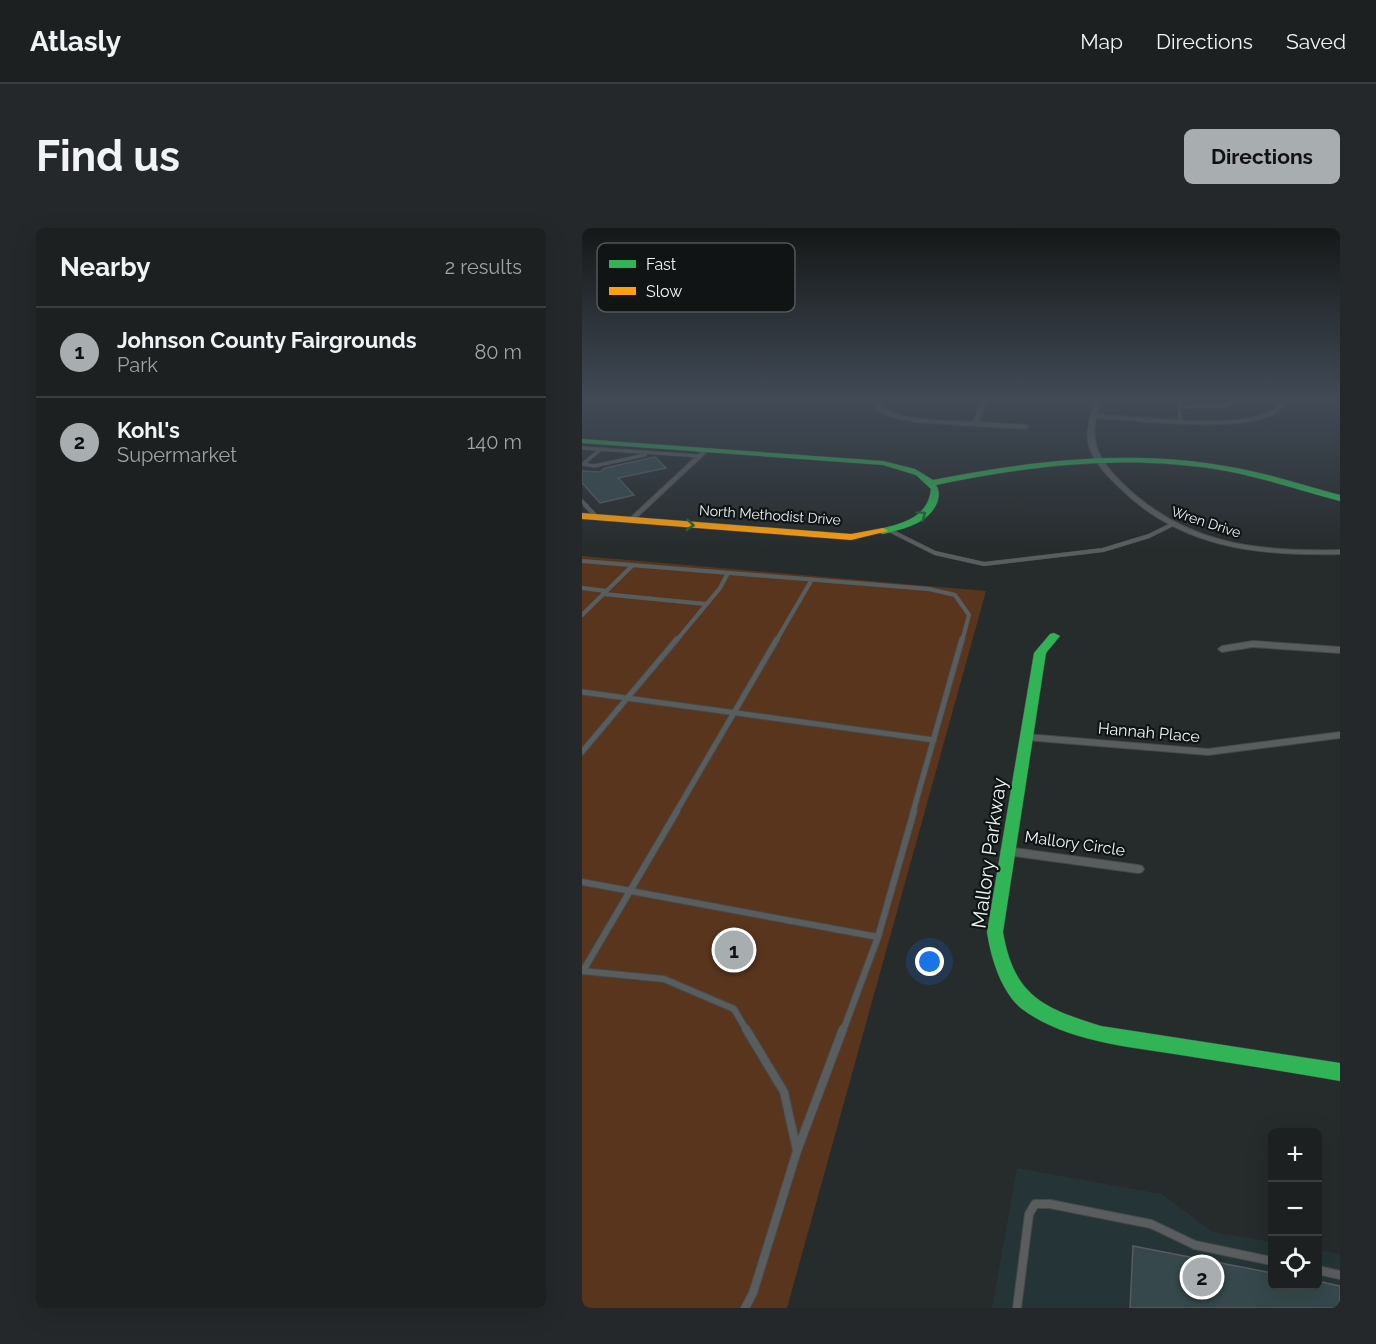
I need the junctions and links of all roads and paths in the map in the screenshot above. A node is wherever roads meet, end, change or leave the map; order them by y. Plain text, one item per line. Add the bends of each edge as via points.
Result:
1 (599, 450) edge
2 (619, 450) edge
3 (677, 450) edge
4 (1094, 450) edge
5 (652, 453) junction
6 (703, 453) junction
7 (1101, 462) junction
8 (933, 483) junction
9 (1340, 498) edge
10 (582, 501) edge
11 (582, 516) edge
12 (597, 517) junction
13 (631, 520) junction
14 (1171, 525) junction
15 (889, 530) junction
16 (1340, 552) edge
17 (582, 561) edge
18 (632, 566) junction
19 (728, 573) junction
20 (811, 581) junction
21 (582, 588) edge
22 (604, 593) junction
23 (706, 604) junction
24 (582, 615) edge
25 (1054, 636) dead end
26 (1222, 649) dead end
27 (1340, 651) edge
28 (582, 692) edge
29 (627, 698) junction
30 (735, 712) junction
31 (1340, 735) edge
32 (1026, 737) junction
33 (934, 740) junction
34 (582, 752) edge
35 (1007, 851) junction
36 (1138, 869) dead end
37 (582, 882) edge
38 (631, 890) junction
39 (878, 937) junction
40 (583, 971) edge
41 (1340, 1072) edge
42 (797, 1151) junction
43 (1268, 1260) edge
44 (1322, 1271) edge
45 (1340, 1275) edge
46 (745, 1308) edge
47 (1017, 1308) edge

1 - 5 lane via 584,464 594,466
2 - 5 lane
3 - 6 street
4 - 7 street, Wren Drive
5 - 6 lane
6 - 8 street via 883,463 917,473
6 - 13 street
7 - 8 street via 1005,468
7 - 9 street via 1144,460 1212,466
7 - 14 street, Wren Drive via 1128,494
15 -> 8 street, North Methodist Drive via 930,510 934,502
10 - 12 lane
11 - 12 street, North Methodist Drive
12 - 13 street, North Methodist Drive
13 -> 15 street, North Methodist Drive via 830,537
14 - 15 lane via 1098,552 984,564 941,555
14 - 16 street, Wren Drive via 1239,546
17 - 18 lane
18 - 19 lane
18 - 22 lane
19 - 20 lane
19 - 23 lane
20 - 30 lane
20 - 33 lane via 929,589 955,595 969,615
21 - 22 lane
22 - 23 lane
22 - 24 lane
23 - 29 lane
25 - 32 street, Mallory Parkway via 1040,653
26 - 27 street via 1252,644
28 - 29 lane
29 - 30 lane
29 - 34 lane
30 - 33 lane
30 - 38 lane
31 - 32 street, Hannah Place via 1208,752
32 - 35 street, Mallory Parkway
33 - 39 lane
35 - 36 street, Mallory Circle
35 - 41 street, Mallory Parkway via 995,932 997,953 1005,975 1039,1013 1101,1034
37 - 38 lane
38 - 39 lane
38 - 40 lane
39 - 42 lane
40 - 42 lane via 664,979 734,1009 784,1092
42 - 46 lane
43 - 47 lane via 1195,1245 1151,1224 1035,1204 1029,1214
44 - 45 lane

